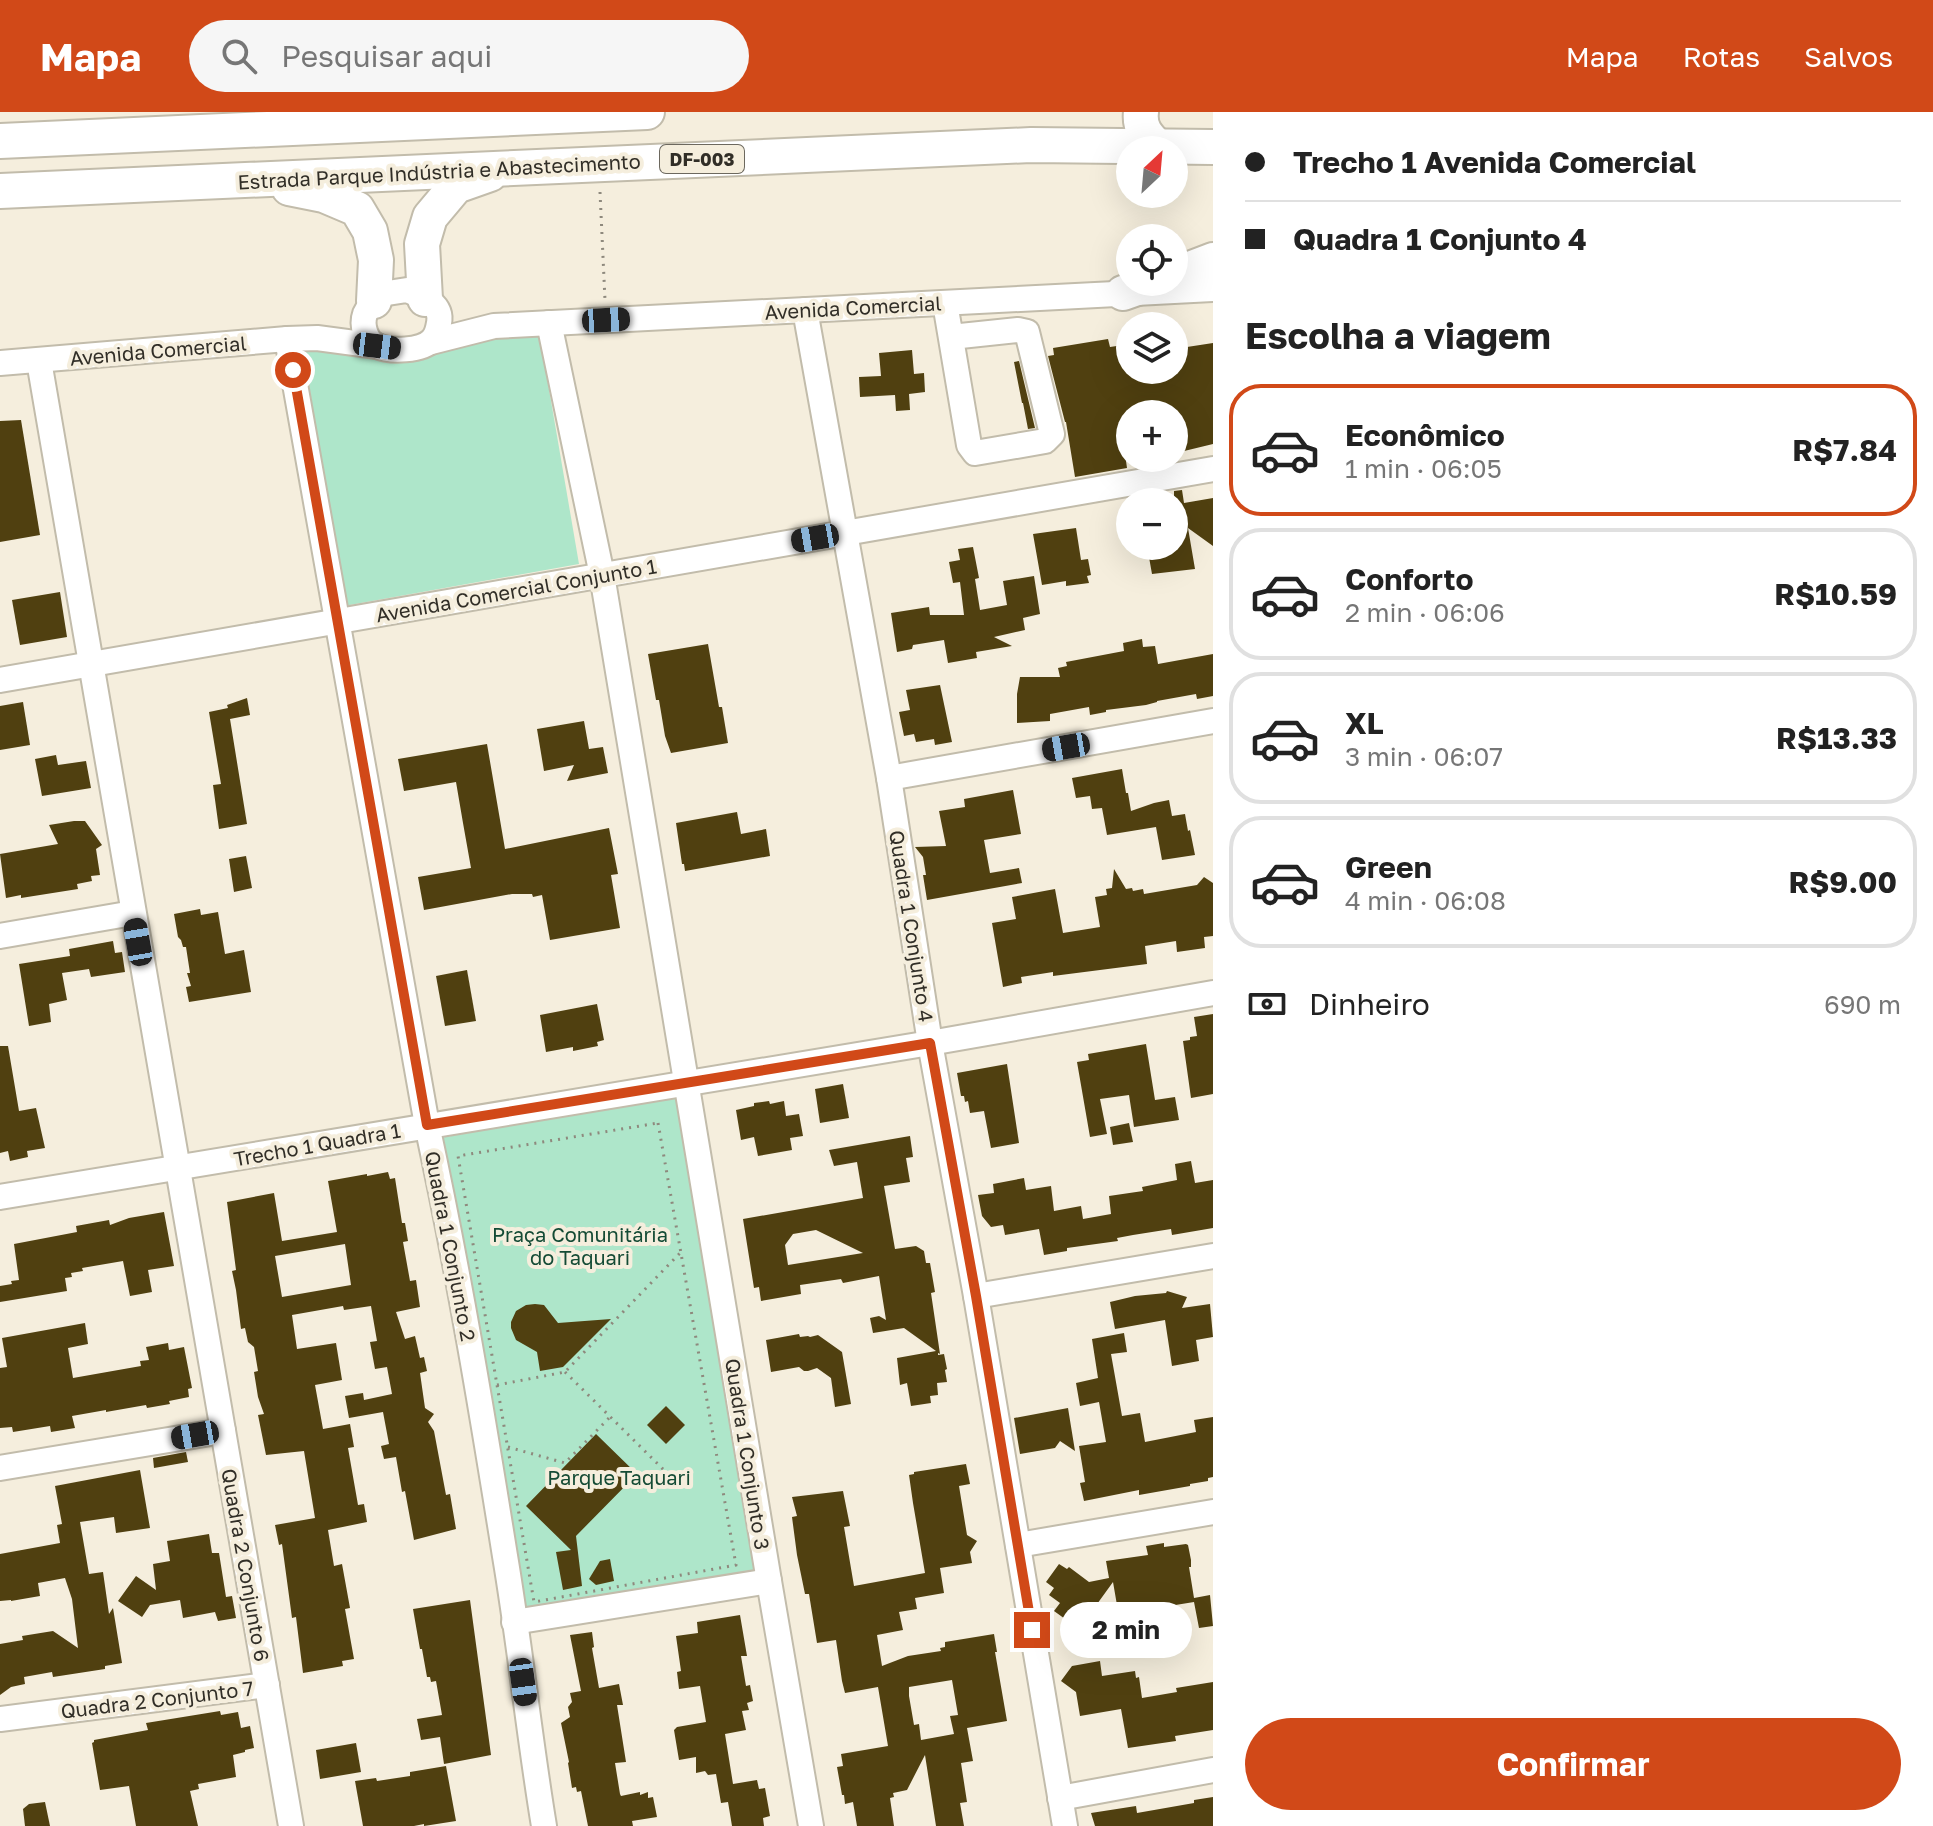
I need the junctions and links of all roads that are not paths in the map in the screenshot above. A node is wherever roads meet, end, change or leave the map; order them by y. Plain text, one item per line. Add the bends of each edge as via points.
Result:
1 (647, 112) edge
2 (1141, 112) edge
3 (1146, 136) edge
4 (0, 141) edge
5 (1116, 146) edge
6 (1188, 147) edge
7 (1213, 147) edge
8 (505, 168) junction
9 (245, 179) junction
10 (0, 191) edge
11 (1213, 260) edge
12 (1188, 270) edge
13 (1188, 289) edge
14 (1213, 289) edge
15 (1116, 290) edge
16 (430, 301) junction
17 (945, 303) junction
18 (370, 307) junction
19 (805, 310) junction
20 (549, 323) junction
21 (494, 326) junction
22 (951, 337) junction
23 (317, 338) junction
24 (287, 339) junction
25 (431, 342) junction
26 (377, 346) junction
27 (3, 361) edge
28 (39, 361) junction
29 (1213, 469) edge
30 (845, 533) junction
31 (602, 575) junction
32 (338, 621) junction
33 (91, 664) junction
34 (0, 680) edge
35 (1213, 721) edge
36 (889, 778) junction
37 (133, 913) junction
38 (0, 936) edge
39 (1213, 993) edge
40 (930, 1043) junction
41 (687, 1083) junction
42 (427, 1125) junction
43 (178, 1168) junction
44 (0, 1197) edge
45 (1213, 1256) edge
46 (976, 1296) junction
47 (223, 1431) junction
48 (0, 1468) edge
49 (1213, 1512) edge
50 (1018, 1545) junction
51 (769, 1581) junction
52 (514, 1622) junction
53 (267, 1685) junction
54 (0, 1719) edge
55 (1213, 1770) edge
56 (1060, 1798) junction
57 (291, 1826) edge
58 (544, 1826) edge
59 (811, 1826) edge
60 (1065, 1826) edge

1 - 4 highway
2 - 3 highway
5 - 8 highway, Estrada Parque Indústria e Abastecimento / DF-003 via 1031,145
6 - 7 highway, Estrada Parque Indústria e Abastecimento / DF-003
8 - 9 highway, Estrada Parque Indústria e Abastecimento / DF-003
8 - 16 highway via 456,186 430,217 422,244
9 - 10 highway, Estrada Parque Indústria e Abastecimento / DF-003
9 - 18 highway via 324,195 357,209 370,231 376,260
11 - 12 highway
13 - 14 street, Avenida Comercial
15 - 17 street, Avenida Comercial
16 - 18 street via 407,290 381,294
16 - 21 street, Avenida Comercial
16 - 25 street via 441,317
17 - 19 street, Avenida Comercial
17 - 22 street
18 - 23 street, Avenida Comercial
18 - 26 street via 363,324 367,339
19 - 20 street, Avenida Comercial
19 - 30 street, Quadra 1 Conjunto 4
20 - 21 street, Avenida Comercial
20 - 31 street, Quadra 1 Conjunto 3
21 - 25 street, Avenida Comercial
22 - 22 street via 966,433 975,453 1045,441 1052,434 1027,332
23 - 24 street, Avenida Comercial
23 - 26 street, Avenida Comercial
24 - 28 street, Avenida Comercial
24 - 32 street, Quadra 1 Conjunto 2
25 - 26 street via 404,350
27 - 28 street, Avenida Comercial
28 - 33 street, Quadra 2 Conjunto 6
29 - 30 street, Avenida Comercial Conjunto 1
30 - 31 street, Avenida Comercial Conjunto 1
30 - 36 street, Quadra 1 Conjunto 4
31 - 32 street, Avenida Comercial Conjunto 1
31 - 41 street, Quadra 1 Conjunto 3
32 - 33 street, Avenida Comercial Conjunto 1
32 - 42 street, Quadra 1 Conjunto 2
33 - 34 street, Avenida Comercial Conjunto 1
33 - 37 street, Quadra 2 Conjunto 6
35 - 36 street
36 - 40 street, Quadra 1 Conjunto 4
37 - 38 street
37 - 43 street, Quadra 2 Conjunto 6
39 - 40 street, Trecho 1 Quadra 1
40 - 41 street, Trecho 1 Quadra 1
40 - 46 street, Quadra 1 Conjunto 4
41 - 42 street, Trecho 1 Quadra 1
41 - 51 street, Quadra 1 Conjunto 3
42 - 43 street, Trecho 1 Quadra 1
42 - 52 street, Quadra 1 Conjunto 2
43 - 44 street, Trecho 1 Quadra 1
43 - 47 street, Quadra 2 Conjunto 6
45 - 46 street
46 - 50 street, Quadra 1 Conjunto 4
47 - 48 street
47 - 53 street, Quadra 2 Conjunto 6
49 - 50 street
50 - 56 street, Quadra 1 Conjunto 4
51 - 52 street
51 - 59 street, Quadra 1 Conjunto 3
52 - 58 street, Quadra 1 Conjunto 2
53 - 54 street, Quadra 2 Conjunto 7
53 - 57 street, Quadra 2 Conjunto 7
55 - 56 street
56 - 60 street, Quadra 1 Conjunto 4

